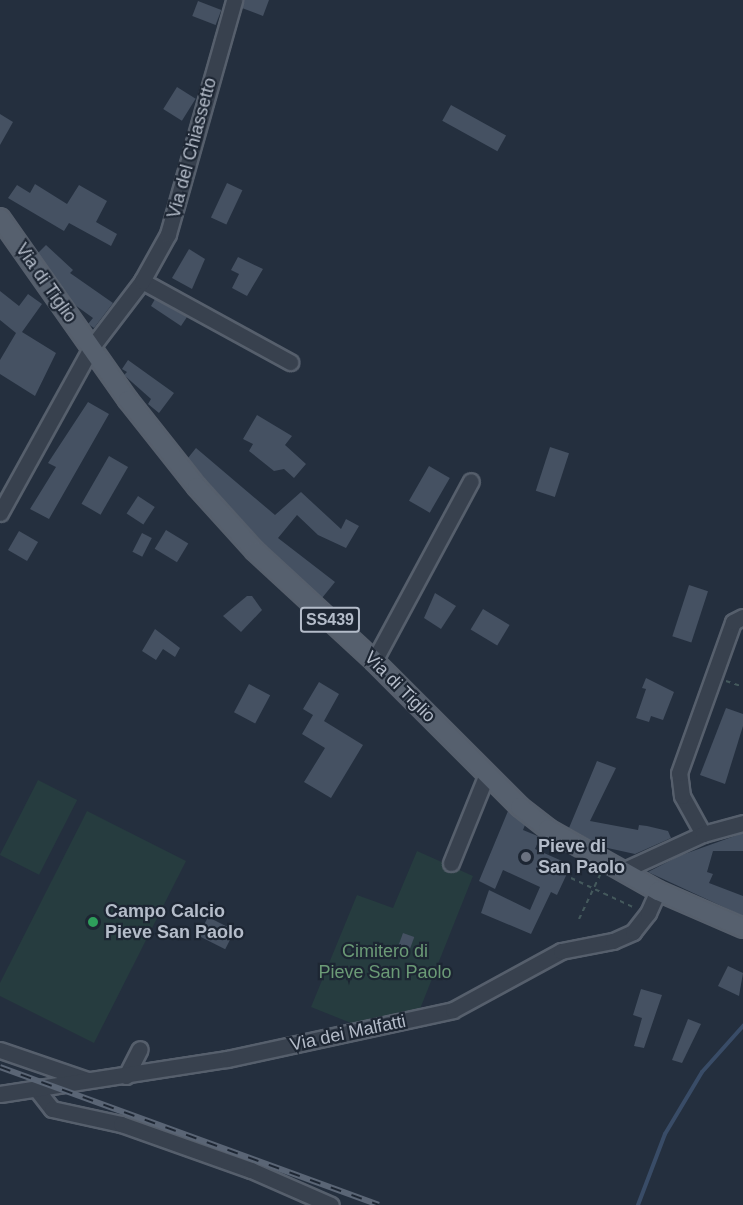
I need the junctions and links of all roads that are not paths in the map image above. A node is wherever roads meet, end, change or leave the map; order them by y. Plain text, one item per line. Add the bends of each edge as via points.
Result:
1 (234, 0) edge
2 (0, 218) edge
3 (142, 281) junction
4 (92, 348) junction
5 (290, 362) dead end
6 (471, 481) dead end
7 (0, 513) edge
8 (743, 617) edge
9 (374, 661) junction
10 (487, 774) junction
11 (743, 823) edge
12 (704, 834) junction
13 (451, 863) dead end
14 (614, 867) junction
15 (658, 891) junction
16 (743, 928) edge
17 (140, 1049) dead end
18 (0, 1050) edge
19 (126, 1076) junction
20 (89, 1081) junction
21 (37, 1090) junction
22 (0, 1094) edge
23 (331, 1205) edge

1 - 3 street, Via del Chiassetto via 168,234
2 - 4 main road, Via di Tiglio / SS439
3 - 4 street, Via del Chiassetto
3 - 5 street
4 - 7 street
4 - 9 main road, Via di Tiglio / SS439 via 197,487 255,551
6 - 9 street
8 - 12 street via 733,622 678,783
9 - 10 main road, Via di Tiglio / SS439
10 - 13 street
10 - 14 main road, Via di Tiglio / SS439 via 548,829
11 - 12 street
12 - 14 street
14 - 15 main road, Via di Tiglio / SS439
15 - 16 main road, Via di Tiglio / SS439
15 - 19 street, Via dei Malfatti via 648,914 633,932 561,951 453,1010 227,1059
17 - 19 street
18 - 20 street
19 - 20 street, Via dei Malfatti
20 - 21 street, Via dei Malfatti
21 - 22 street, Via dei Malfatti
21 - 23 street via 52,1109 121,1124 251,1170

